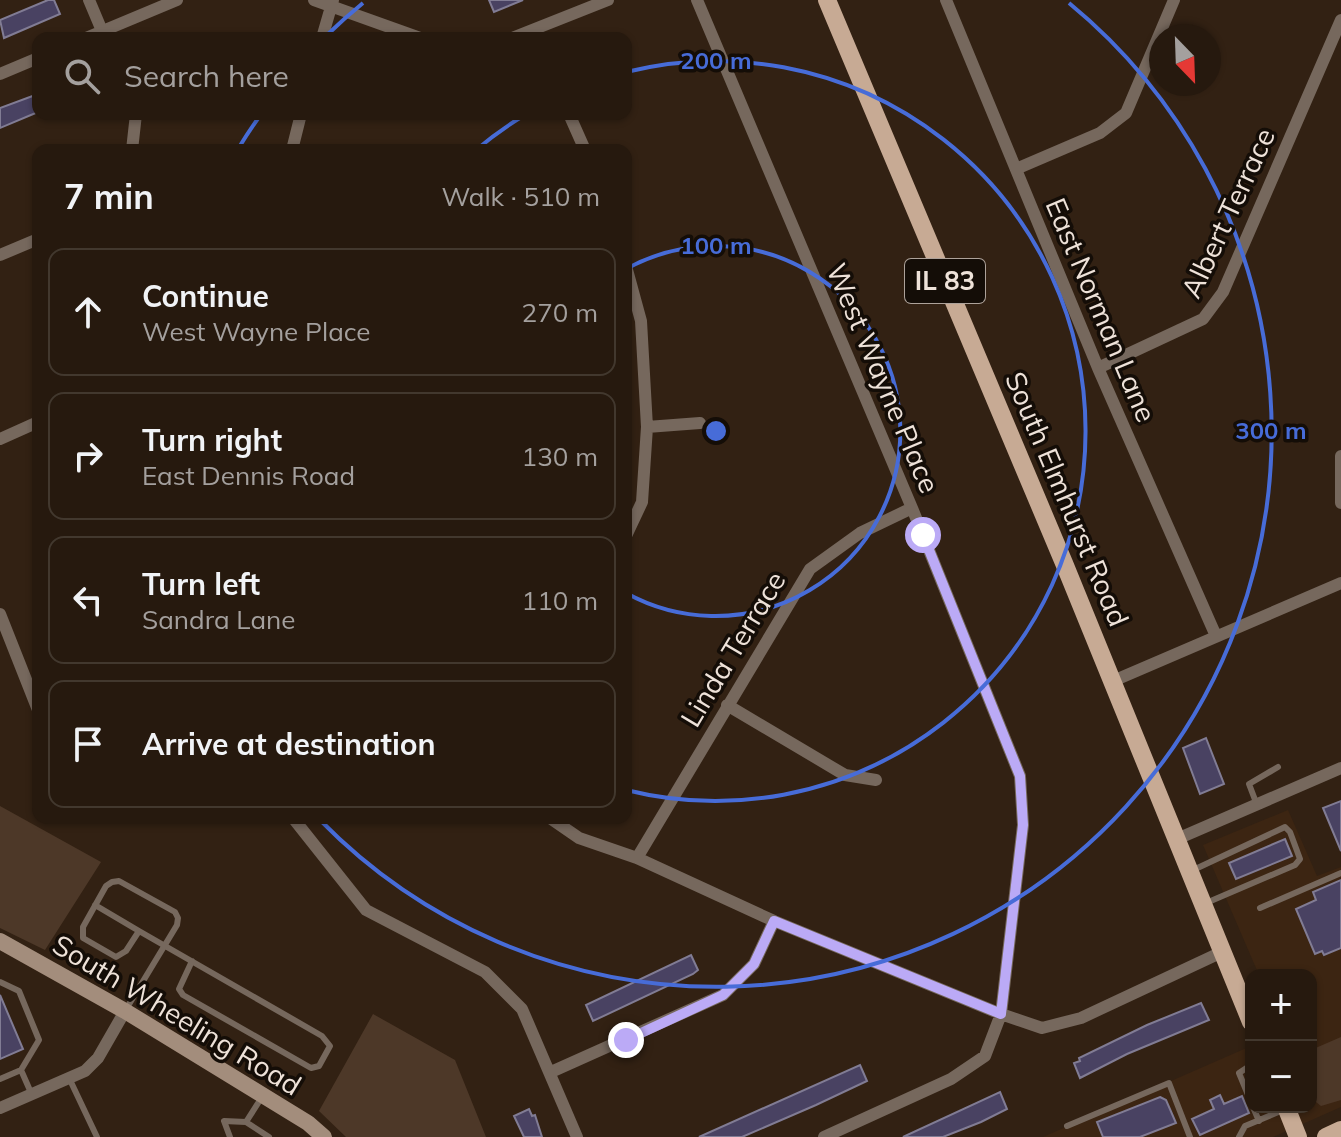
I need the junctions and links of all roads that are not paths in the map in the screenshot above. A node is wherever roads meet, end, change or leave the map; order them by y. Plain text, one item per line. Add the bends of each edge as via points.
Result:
1 (89, 0) edge
2 (177, 0) edge
3 (314, 0) edge
4 (608, 0) edge
5 (697, 0) edge
6 (827, 0) edge
7 (946, 0) edge
8 (1174, 0) edge
9 (332, 3) edge
10 (1341, 20) edge
11 (103, 32) edge
12 (110, 32) edge
13 (324, 32) edge
14 (405, 32) edge
15 (540, 32) edge
16 (32, 61) edge
17 (0, 74) edge
18 (135, 120) edge
19 (300, 120) edge
20 (572, 120) edge
21 (133, 144) edge
22 (294, 144) edge
23 (582, 144) edge
24 (1016, 169) junction
25 (32, 242) edge
26 (0, 255) edge
27 (632, 288) edge
28 (1098, 368) junction
29 (700, 423) dead end
30 (32, 425) edge
31 (647, 427) junction
32 (0, 439) edge
33 (1341, 456) edge
34 (1341, 503) edge
35 (912, 508) junction
36 (632, 523) edge
37 (1341, 583) edge
38 (0, 614) edge
39 (1216, 636) junction
40 (1113, 681) junction
41 (32, 695) edge
42 (727, 705) junction
43 (1278, 767) dead end
44 (1341, 768) edge
45 (876, 780) dead end
46 (1257, 805) junction
47 (298, 824) edge
48 (559, 824) edge
49 (1177, 839) junction
50 (637, 858) junction
51 (1190, 872) junction
52 (1341, 873) edge
53 (1203, 904) junction
54 (95, 905) junction
55 (1260, 908) dead end
56 (774, 921) junction
57 (139, 931) junction
58 (0, 941) edge
59 (165, 945) junction
60 (1222, 952) junction
61 (192, 961) junction
62 (0, 985) edge
63 (1245, 1008) edge
64 (125, 1011) junction
65 (1001, 1014) junction
66 (1245, 1069) edge
67 (21, 1070) junction
68 (551, 1072) junction
69 (0, 1079) edge
70 (70, 1080) junction
71 (1245, 1087) edge
72 (32, 1095) junction
73 (263, 1095) junction
74 (0, 1108) edge
75 (1256, 1113) edge
76 (1276, 1113) edge
77 (1288, 1113) edge
78 (1259, 1121) junction
79 (246, 1122) junction
80 (1067, 1126) dead end
81 (1341, 1130) edge
82 (97, 1137) edge
83 (230, 1137) edge
84 (269, 1137) edge
85 (324, 1137) edge
86 (577, 1137) edge
87 (824, 1137) edge
88 (1190, 1137) edge
89 (1239, 1137) edge
90 (1298, 1137) edge
91 (1326, 1137) edge

1 - 11 street
2 - 12 street
3 - 9 street
4 - 15 street
5 - 35 street, West Wayne Place
6 - 40 main road, South Elmhurst Road / IL 83
7 - 24 street, East Norman Lane
8 - 24 street via 1126,113 1100,133
9 - 13 street
9 - 14 street
10 - 28 street, Albert Terrace via 1223,292 1203,319
16 - 17 street
18 - 21 street
19 - 22 street
20 - 23 street
24 - 28 street, East Norman Lane
25 - 26 street
27 - 31 street via 641,321
28 - 39 street, East Norman Lane
29 - 31 street
30 - 32 street
31 - 36 street via 642,502
33 - 34 street
35 - 42 street, Linda Terrace via 860,533 810,569
35 - 65 street, West Wayne Place via 1020,776 1023,825
37 - 39 street
38 - 41 street
39 - 40 street
40 - 49 main road, South Elmhurst Road / IL 83
42 - 45 street via 845,775
42 - 50 street, Linda Terrace
43 - 46 lane via 1249,784
44 - 46 street
46 - 49 street
47 - 68 street via 366,910 485,972 522,1009
48 - 50 street via 579,838
49 - 51 main road, South Elmhurst Road / IL 83
50 - 56 street
51 - 53 main road, South Elmhurst Road / IL 83
51 - 53 lane via 1285,827 1298,849 1295,865
52 - 55 lane
53 - 60 main road, South Elmhurst Road / IL 83
54 - 57 lane
54 - 57 lane via 83,938 111,955 121,956
54 - 59 lane via 106,886 119,881 175,912 177,925
56 - 65 street
56 - 68 street via 754,964 723,995
57 - 59 lane
58 - 64 main road, South Wheeling Road
59 - 61 lane
59 - 64 lane
60 - 63 main road, South Elmhurst Road / IL 83
60 - 65 street via 1081,1018 1042,1028
61 - 61 lane via 326,1039 330,1046 321,1063 311,1068 183,995 179,989
62 - 67 lane via 19,991 39,1040
64 - 70 street via 98,1058
64 - 73 main road, South Wheeling Road
65 - 87 street, West Wayne Place via 985,1056 951,1079
66 - 71 lane via 1239,1073
67 - 69 lane
67 - 72 lane
68 - 86 street
70 - 72 street
70 - 82 lane
72 - 74 street
73 - 79 lane
73 - 85 main road, South Wheeling Road
75 - 78 lane
76 - 78 lane
77 - 90 main road
78 - 89 lane via 1245,1126
79 - 83 lane via 224,1121
79 - 84 lane
80 - 88 lane via 1169,1083
81 - 91 main road

